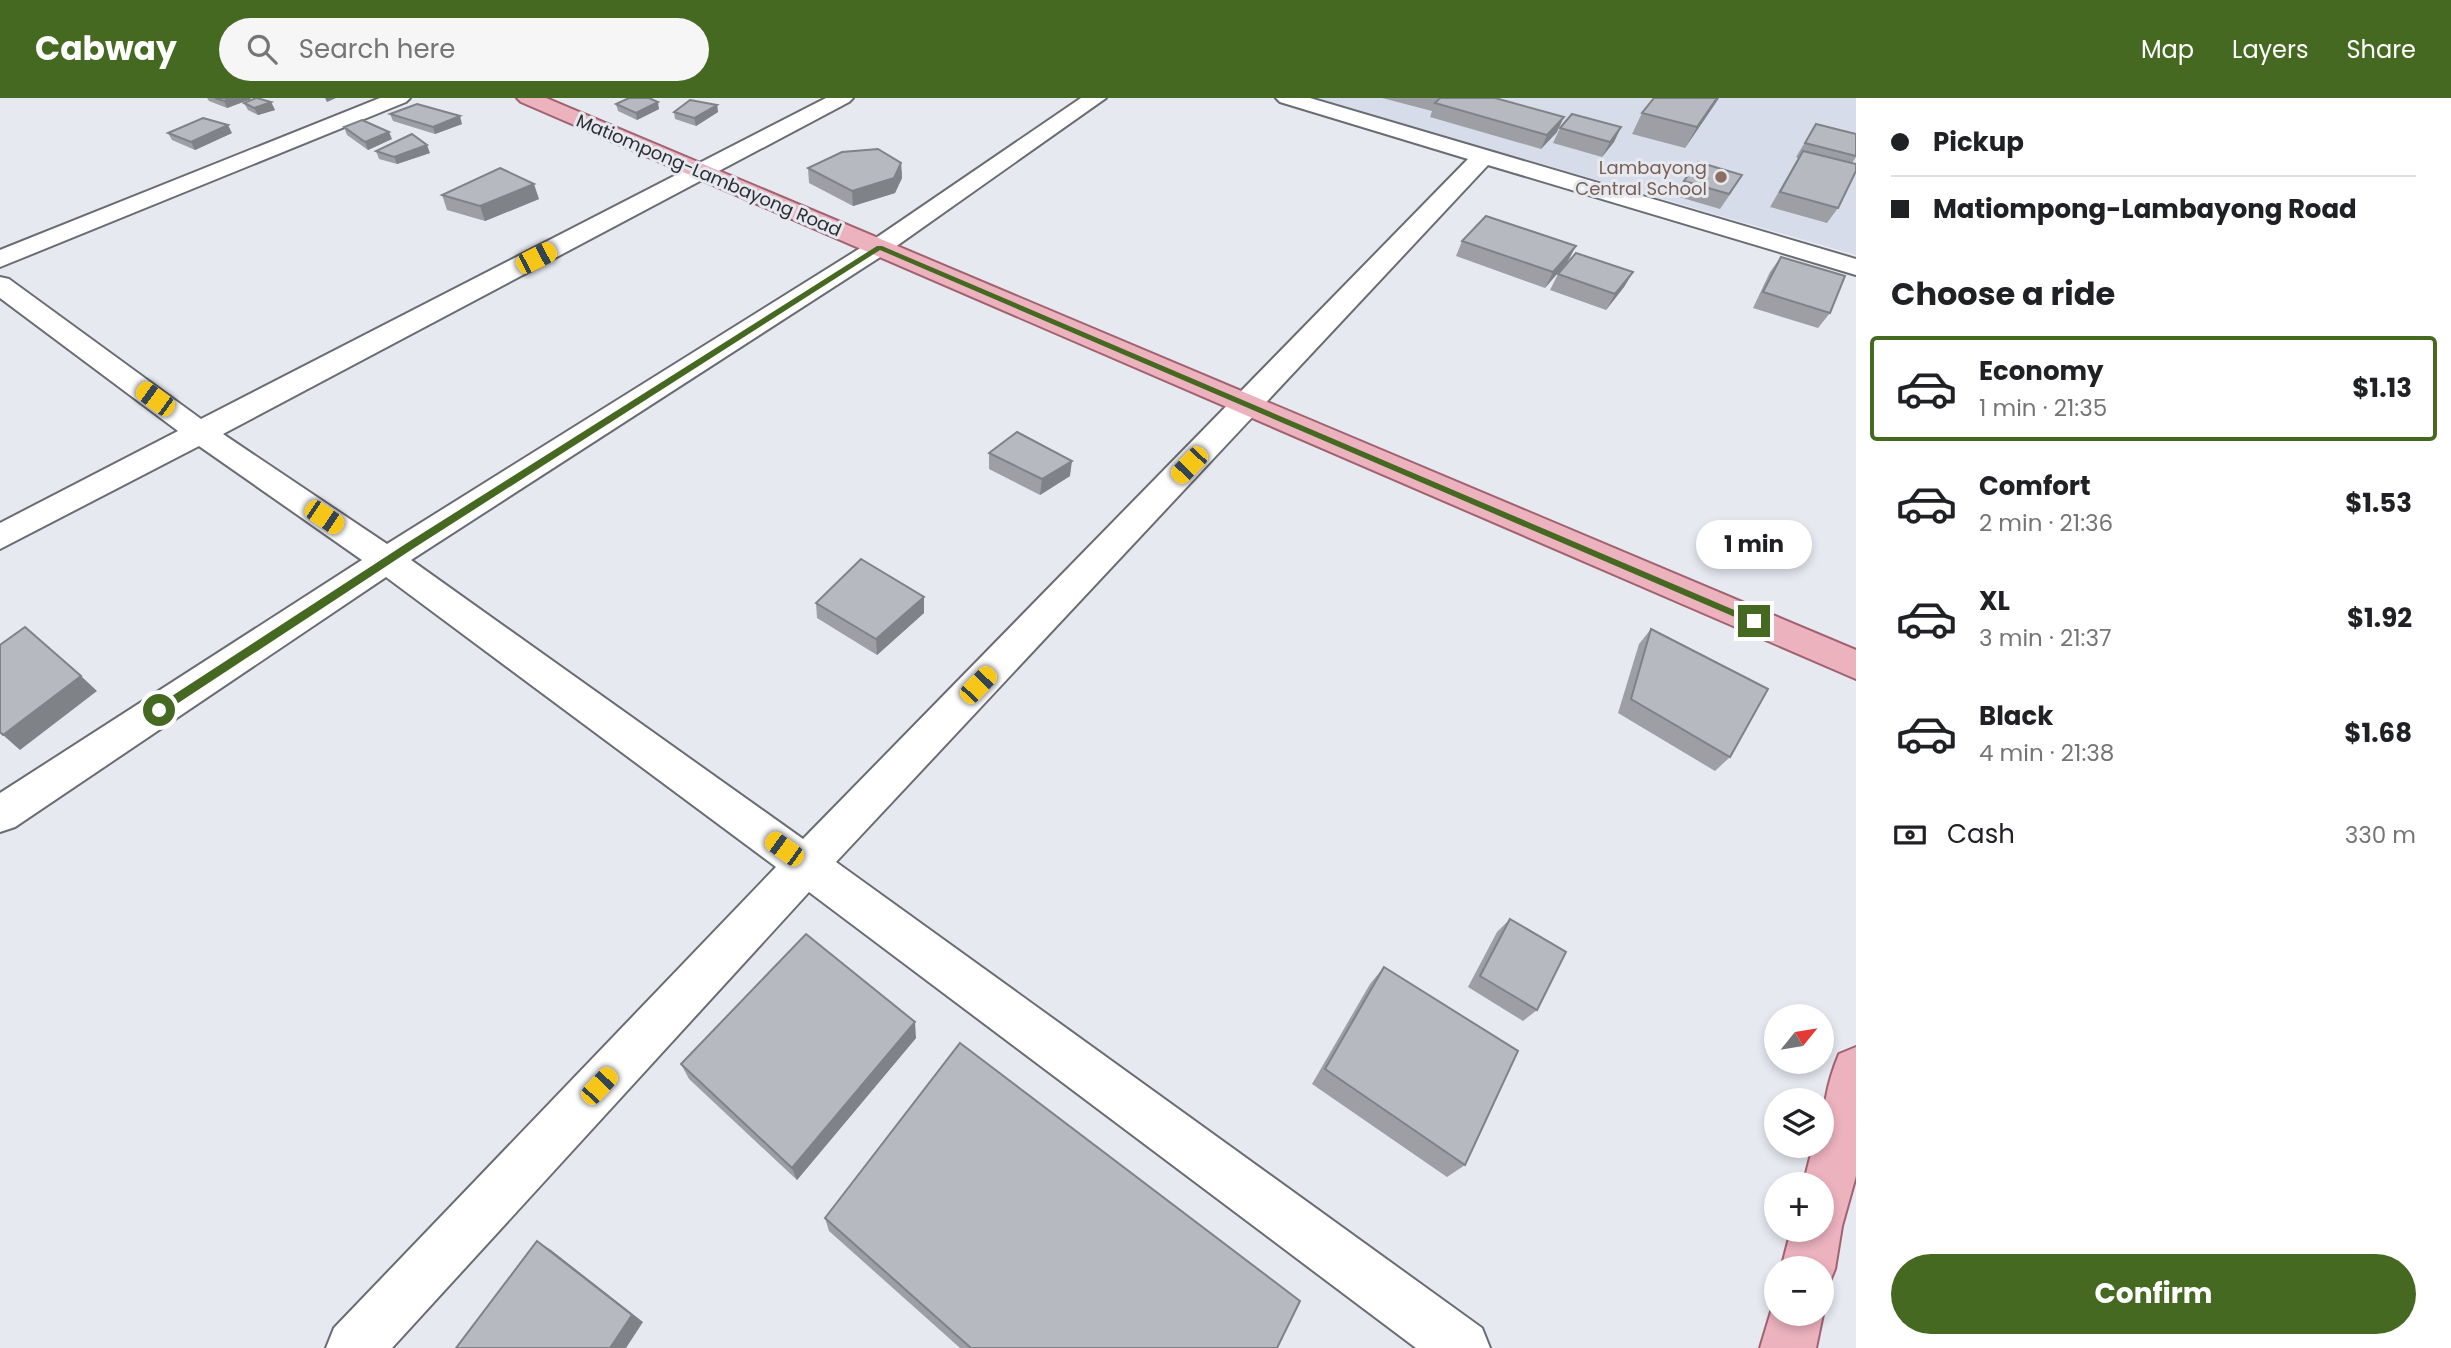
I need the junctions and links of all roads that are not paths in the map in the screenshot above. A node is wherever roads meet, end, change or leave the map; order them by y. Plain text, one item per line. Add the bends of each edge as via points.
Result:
1 (399, 98) edge
2 (528, 98) edge
3 (842, 98) edge
4 (1095, 98) edge
5 (1287, 98) edge
6 (1485, 155) junction
7 (705, 171) junction
8 (879, 247) junction
9 (0, 259) edge
10 (1856, 267) edge
11 (0, 285) edge
12 (1247, 405) junction
13 (199, 432) junction
14 (0, 537) edge
15 (387, 561) junction
16 (1856, 665) edge
17 (0, 815) edge
18 (806, 865) junction
19 (1856, 1070) edge
20 (1831, 1172) edge
21 (1793, 1326) edge
22 (354, 1348) edge
23 (1462, 1348) edge
24 (1788, 1348) edge

1 - 9 street
2 - 7 main road, Matiompong-Lambayong Road
3 - 7 street
4 - 8 street
5 - 6 street
6 - 10 street
6 - 12 street
7 - 8 main road, Matiompong-Lambayong Road
7 - 13 street
8 - 12 main road, Matiompong-Lambayong Road
8 - 15 street
11 - 13 street
12 - 16 main road, Matiompong-Lambayong Road
12 - 18 street
13 - 14 street
13 - 15 street
15 - 17 street
15 - 18 street
18 - 22 street
18 - 23 street
19 - 20 main road
21 - 24 main road

